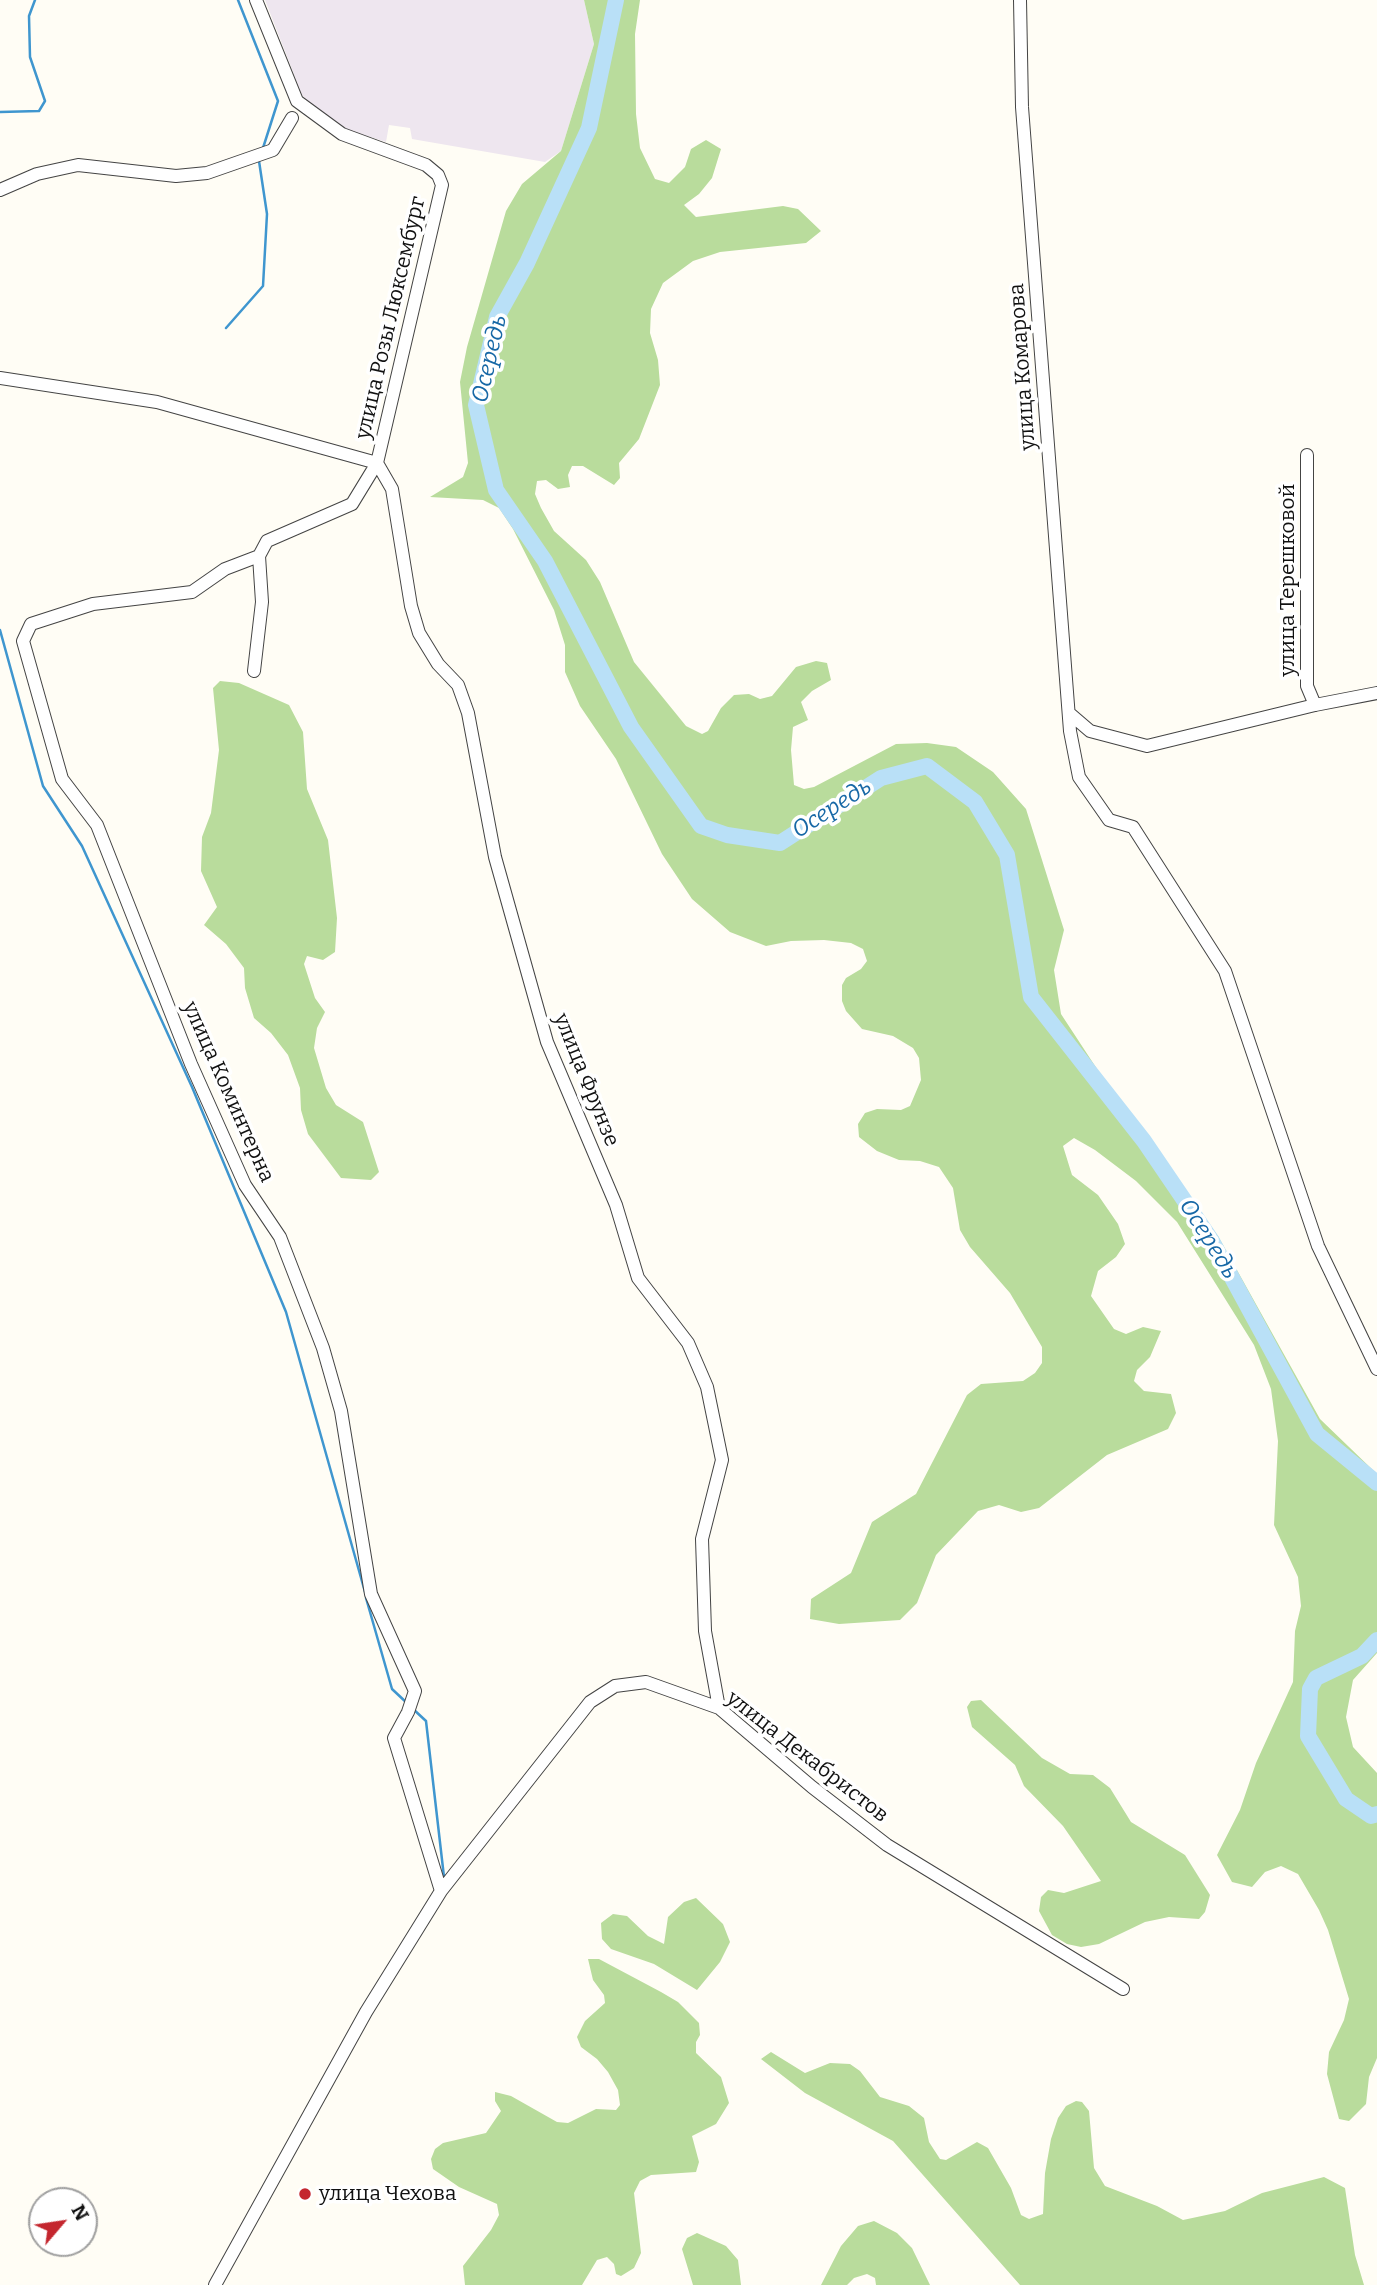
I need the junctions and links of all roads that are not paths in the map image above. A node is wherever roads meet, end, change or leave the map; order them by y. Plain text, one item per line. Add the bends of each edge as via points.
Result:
1 (256, 0) edge
2 (1020, 0) edge
3 (292, 118) dead end
4 (0, 190) edge
5 (0, 378) edge
6 (1307, 455) dead end
7 (377, 463) junction
8 (259, 556) junction
9 (254, 671) dead end
10 (1377, 693) edge
11 (1315, 705) junction
12 (1069, 713) junction
13 (1377, 1369) edge
14 (719, 1708) junction
15 (441, 1891) junction
16 (1124, 1989) dead end
17 (215, 2285) edge

1 - 7 street, улица Розы Люксембург via 297,101 342,134 426,165 442,185
2 - 12 street, улица Комарова via 1022,107
3 - 4 street via 273,150 207,173 176,176 78,165 37,174
5 - 7 street, улица Розы Люксембург via 157,402
6 - 11 street, улица Терешковой via 1307,686
7 - 8 street, улица Розы Люксембург via 352,504 279,534 267,541
7 - 14 street, улица Фрунзе via 392,489 419,634 458,685 468,713 495,857 547,1042 616,1205 639,1278 688,1343 707,1387 722,1460 702,1539 705,1631
8 - 9 street via 262,602
8 - 15 street, улица Коминтерна via 225,569 192,592 93,604 31,624 23,641 62,779 97,825 197,1076 245,1185 280,1237 311,1312 341,1411 371,1594 415,1691 394,1738
10 - 11 street
11 - 12 street via 1147,746 1090,731
12 - 13 street, улица Комарова via 1079,778 1109,820 1133,827 1226,971 1318,1246
14 - 15 street, улица Декабристов via 646,1682 615,1686 590,1702
14 - 16 street, улица Декабристов via 887,1845
15 - 17 street via 366,2012

